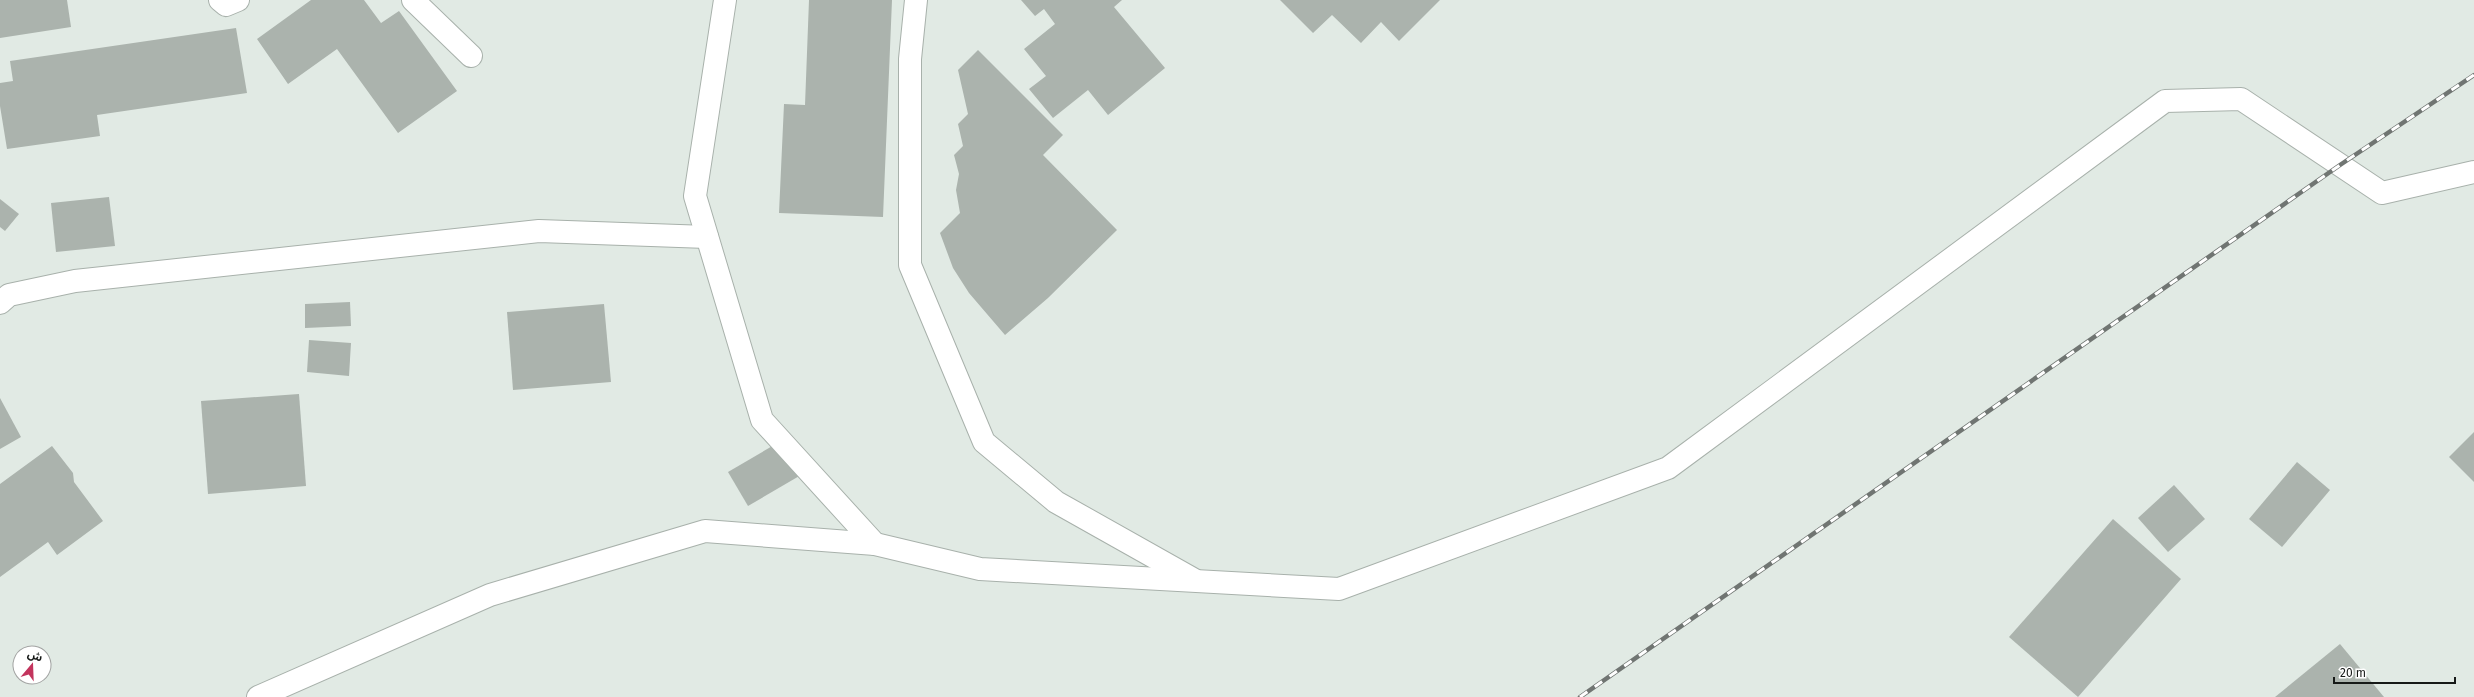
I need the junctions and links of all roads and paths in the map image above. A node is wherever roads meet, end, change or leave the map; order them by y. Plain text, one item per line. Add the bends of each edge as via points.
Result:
1 (220, 0) edge
2 (238, 0) edge
3 (413, 0) edge
4 (725, 0) edge
5 (916, 0) edge
6 (472, 56) dead end
7 (2474, 172) edge
8 (707, 237) junction
9 (0, 303) edge
10 (875, 544) junction
11 (1198, 581) junction
12 (258, 697) edge

1 - 2 street via 226,5
3 - 6 street
4 - 8 street via 695,196
5 - 11 street via 910,59 910,265 984,442 1056,502
7 - 11 street via 2382,193 2241,99 2165,101 1668,468 1339,589
8 - 9 street via 539,231 75,280 9,295
8 - 10 street via 762,420
10 - 11 street via 980,569
10 - 12 street via 705,531 490,595

